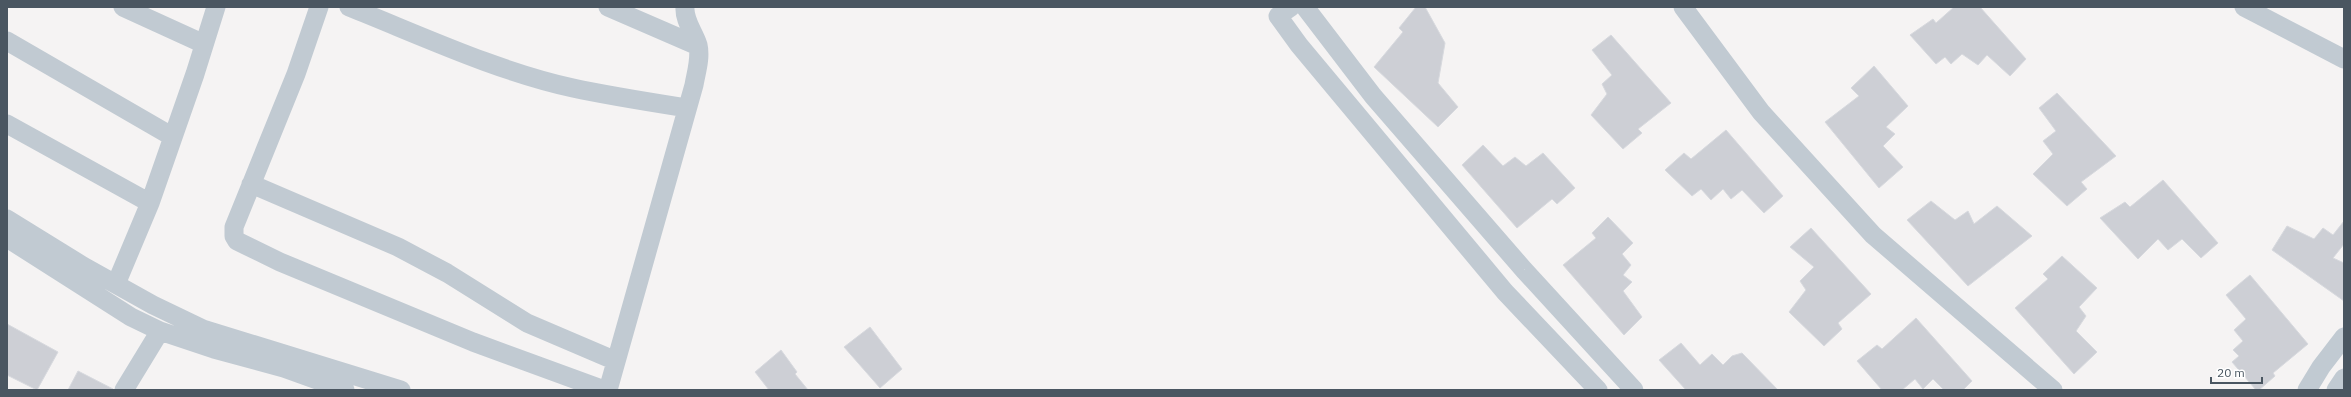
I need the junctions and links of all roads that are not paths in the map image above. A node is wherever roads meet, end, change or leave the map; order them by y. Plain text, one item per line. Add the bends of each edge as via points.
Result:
1 (123, 7) edge
2 (216, 7) edge
3 (319, 7) edge
4 (349, 7) edge
5 (608, 7) edge
6 (685, 7) edge
7 (1305, 7) edge
8 (1683, 7) edge
9 (2244, 7) edge
10 (1285, 11) edge
11 (7, 41) edge
12 (204, 44) junction
13 (698, 46) junction
14 (2344, 58) edge
15 (687, 108) junction
16 (7, 124) edge
17 (173, 137) junction
18 (251, 184) junction
19 (150, 203) junction
20 (7, 219) edge
21 (7, 238) edge
22 (116, 284) junction
23 (160, 331) junction
24 (2344, 337) edge
25 (616, 361) junction
26 (2344, 378) edge
27 (124, 390) edge
28 (345, 390) edge
29 (401, 390) edge
30 (604, 390) edge
31 (608, 390) edge
32 (1598, 390) edge
33 (1634, 390) edge
34 (2053, 390) edge
35 (2308, 390) edge
36 (2336, 390) edge

1 - 12 street
2 - 12 street
3 - 18 street via 296,74
4 - 15 street via 473,56 538,78 572,88
5 - 13 street
6 - 13 street
7 - 33 street via 1373,96 1524,270
8 - 34 street via 1760,112 1874,235
9 - 14 street
10 - 32 street via 1299,45 1505,292
11 - 17 street
12 - 17 street
13 - 15 street via 698,60
15 - 25 street
16 - 19 street
17 - 19 street
18 - 25 street via 398,247 447,273 527,323
18 - 30 street via 234,227 237,241 280,262 474,342
19 - 22 street
20 - 22 street
21 - 23 street via 126,313
22 - 29 street via 203,329
23 - 27 street
23 - 28 street via 284,368
24 - 35 street via 2321,367
25 - 31 street
26 - 36 street

